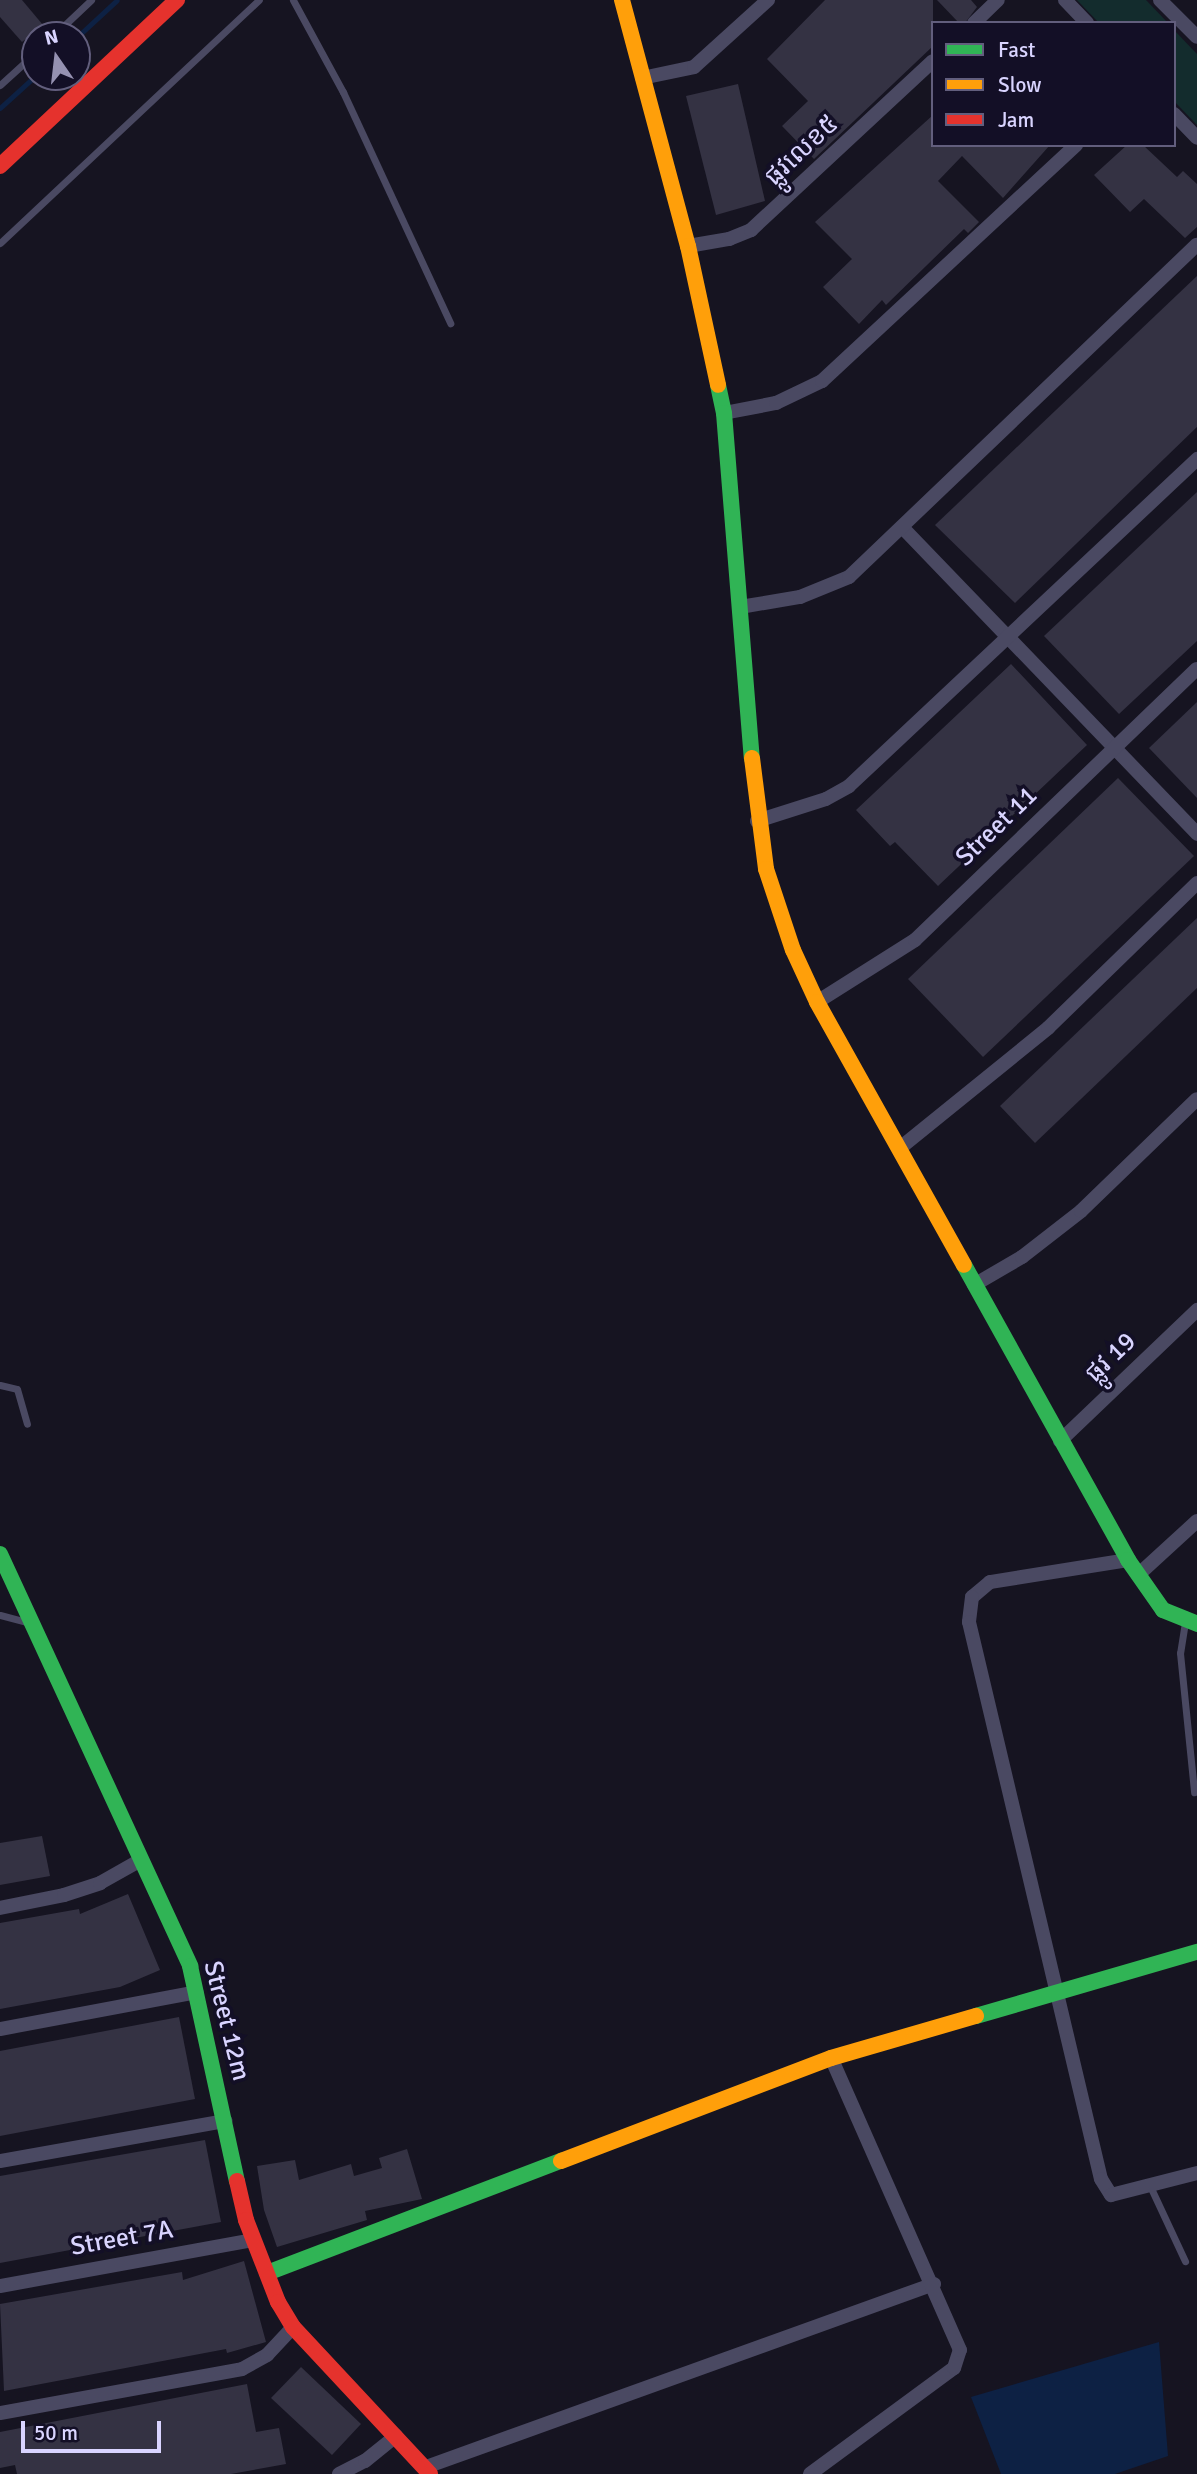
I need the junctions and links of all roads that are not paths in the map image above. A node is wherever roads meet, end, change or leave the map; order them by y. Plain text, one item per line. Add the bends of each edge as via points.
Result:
1 (91, 0) edge
2 (177, 0) edge
3 (259, 0) edge
4 (293, 0) edge
5 (622, 0) edge
6 (768, 0) edge
7 (998, 0) edge
8 (1065, 0) edge
9 (1160, 0) edge
10 (69, 21) edge
11 (976, 21) edge
12 (1085, 21) edge
13 (1196, 34) edge
14 (931, 63) edge
15 (21, 65) edge
16 (642, 78) junction
17 (0, 85) edge
18 (1176, 116) edge
19 (1197, 138) edge
20 (1074, 147) edge
21 (0, 166) edge
22 (0, 243) edge
23 (1197, 245) edge
24 (688, 246) junction
25 (450, 323) dead end
26 (724, 413) junction
27 (1197, 459) edge
28 (902, 527) junction
29 (740, 607) junction
30 (1007, 637) junction
31 (1197, 669) edge
32 (1114, 749) junction
33 (757, 821) junction
34 (1197, 834) edge
35 (1197, 883) edge
36 (817, 1002) junction
37 (1197, 1099) edge
38 (900, 1148) junction
39 (974, 1285) junction
40 (1197, 1310) edge
41 (0, 1385) edge
42 (27, 1424) dead end
43 (1060, 1441) junction
44 (1197, 1521) edge
45 (0, 1554) edge
46 (1128, 1560) junction
47 (4, 1569) edge
48 (1138, 1574) junction
49 (0, 1615) edge
50 (1191, 1622) edge
51 (33, 1624) junction
52 (1194, 1792) dead end
53 (139, 1861) junction
54 (0, 1908) edge
55 (1197, 1952) edge
56 (197, 1992) junction
57 (1057, 1992) junction
58 (0, 2029) edge
59 (831, 2058) junction
60 (225, 2121) junction
61 (0, 2161) edge
62 (1197, 2173) edge
63 (1150, 2186) junction
64 (254, 2240) junction
65 (1185, 2261) dead end
66 (267, 2273) junction
67 (934, 2284) junction
68 (0, 2286) edge
69 (293, 2328) junction
70 (0, 2413) edge
71 (396, 2435) junction
72 (428, 2471) edge
73 (339, 2474) edge
74 (810, 2474) edge

1 - 10 lane
2 - 21 main road
3 - 22 lane
4 - 25 lane via 343,92
5 - 16 main road
6 - 16 street via 694,68
7 - 11 street
8 - 12 street
9 - 13 street
14 - 24 street, ផ្លូវលេខ៥ via 751,230
15 - 17 lane
16 - 24 main road
18 - 19 street
20 - 26 street via 822,381 776,403
23 - 28 street
24 - 26 main road
26 - 29 main road
27 - 30 street
28 - 29 street via 849,577 800,597
28 - 30 street
29 - 33 main road
30 - 32 street
30 - 33 street via 849,786 826,799
31 - 32 street, Street 11
32 - 34 street
32 - 36 street, Street 11 via 915,940
33 - 36 main road via 766,869 793,950
35 - 38 street via 1048,1028
36 - 38 main road
37 - 39 street via 1081,1211
38 - 39 main road
39 - 43 main road
40 - 43 street, ផ្លូវ 19
41 - 42 lane via 17,1389
43 - 46 main road
44 - 48 street
45 - 47 main road, Street 12m
46 - 48 main road
46 - 57 street via 990,1582 972,1597 969,1608
47 - 51 main road, Street 12m
48 - 50 main road via 1163,1610
49 - 51 lane
50 - 52 lane via 1180,1653
51 - 53 main road, Street 12m
53 - 54 street via 100,1883
53 - 56 main road, Street 12m via 190,1966
55 - 57 main road
56 - 58 street
56 - 60 main road, Street 12m
57 - 59 main road
57 - 63 street via 1105,2189 1111,2195
59 - 66 main road
59 - 67 street
60 - 61 street
60 - 64 main road, Street 12m
62 - 63 street
63 - 65 lane
64 - 66 main road, Street 12m
64 - 68 street, Street 7A
66 - 69 main road, Street 12m
67 - 72 street
67 - 74 street via 960,2350 954,2368
69 - 70 street via 267,2355 242,2369
69 - 71 main road, Street 12m
71 - 72 main road, Street 12m
71 - 73 street via 365,2461

